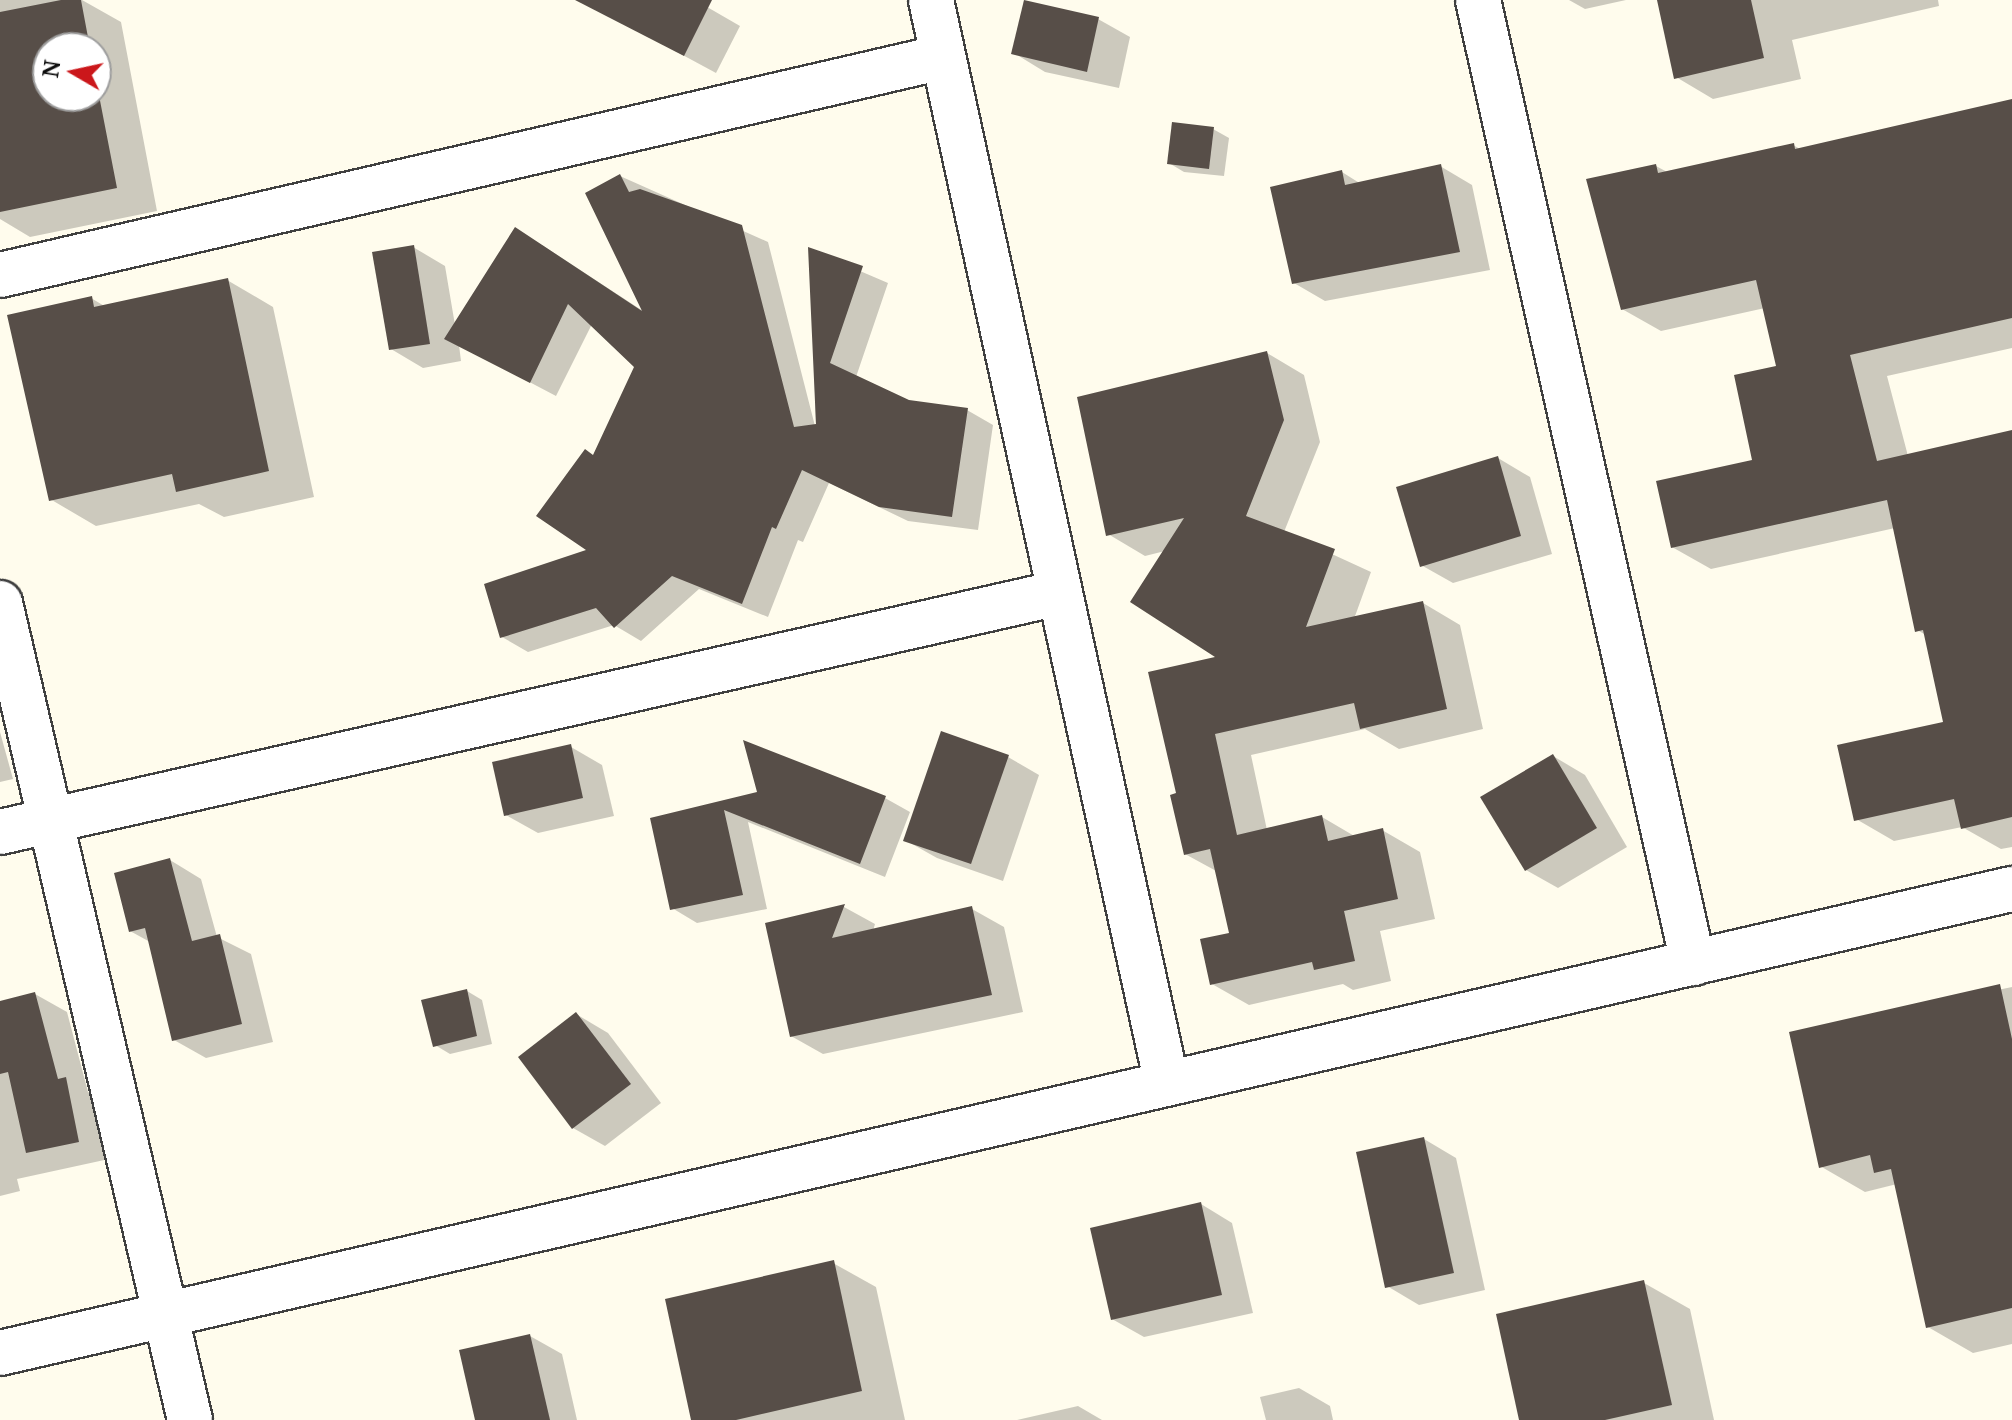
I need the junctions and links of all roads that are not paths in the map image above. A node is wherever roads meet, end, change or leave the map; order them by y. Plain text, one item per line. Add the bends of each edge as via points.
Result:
1 (931, 0) edge
2 (1478, 0) edge
3 (943, 57) junction
4 (0, 275) edge
5 (1059, 593) junction
6 (0, 603) edge
7 (51, 820) junction
8 (0, 832) edge
9 (2012, 889) edge
10 (1693, 963) junction
11 (1167, 1084) junction
12 (166, 1315) junction
13 (0, 1353) edge
14 (190, 1420) edge

1 - 3 street
2 - 10 street
3 - 4 street
3 - 5 street
5 - 7 street
5 - 11 street
6 - 7 street
7 - 8 street
7 - 12 street
9 - 10 street
10 - 11 street
11 - 12 street
12 - 13 street
12 - 14 street

